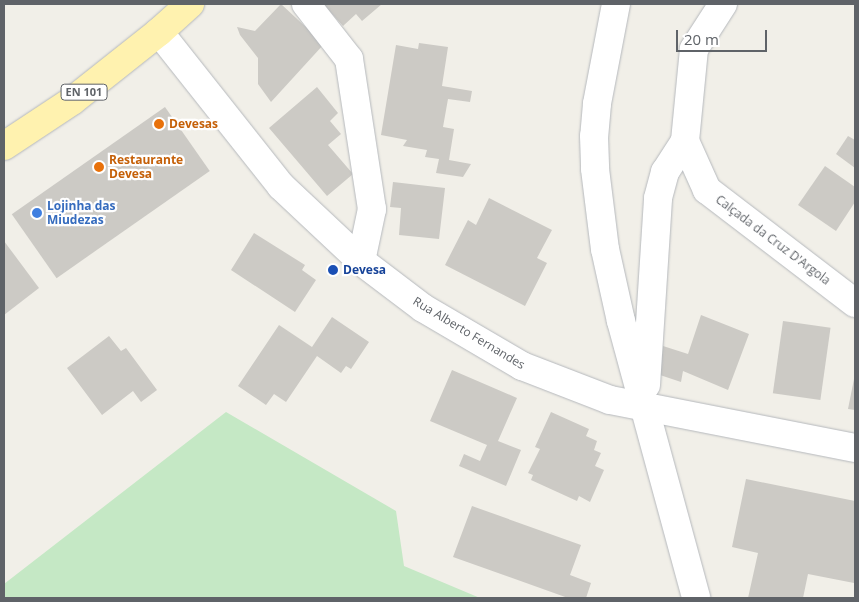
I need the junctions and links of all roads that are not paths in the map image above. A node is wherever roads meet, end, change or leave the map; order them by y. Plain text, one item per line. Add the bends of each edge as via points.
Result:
1 (190, 4) edge
2 (306, 4) edge
3 (616, 4) edge
4 (723, 4) edge
5 (159, 32) junction
6 (685, 141) junction
7 (4, 146) edge
8 (362, 261) junction
9 (855, 303) edge
10 (644, 408) junction
11 (855, 448) edge
12 (696, 598) edge

1 - 5 main road, EN 101
2 - 8 street via 349,59 372,209
3 - 10 street via 598,104 594,136 595,169 605,249
4 - 6 street, Calçada da Cruz D'Argola via 694,49
5 - 7 main road, EN 101 via 72,101
5 - 8 street, Rua Alberto Fernandes via 281,186
6 - 9 street, Calçada da Cruz D'Argola via 707,190
6 - 10 street via 665,172 658,198
8 - 10 street, Rua Alberto Fernandes via 423,308 522,366 610,400
10 - 11 street, Rua Alberto Fernandes
10 - 12 street

